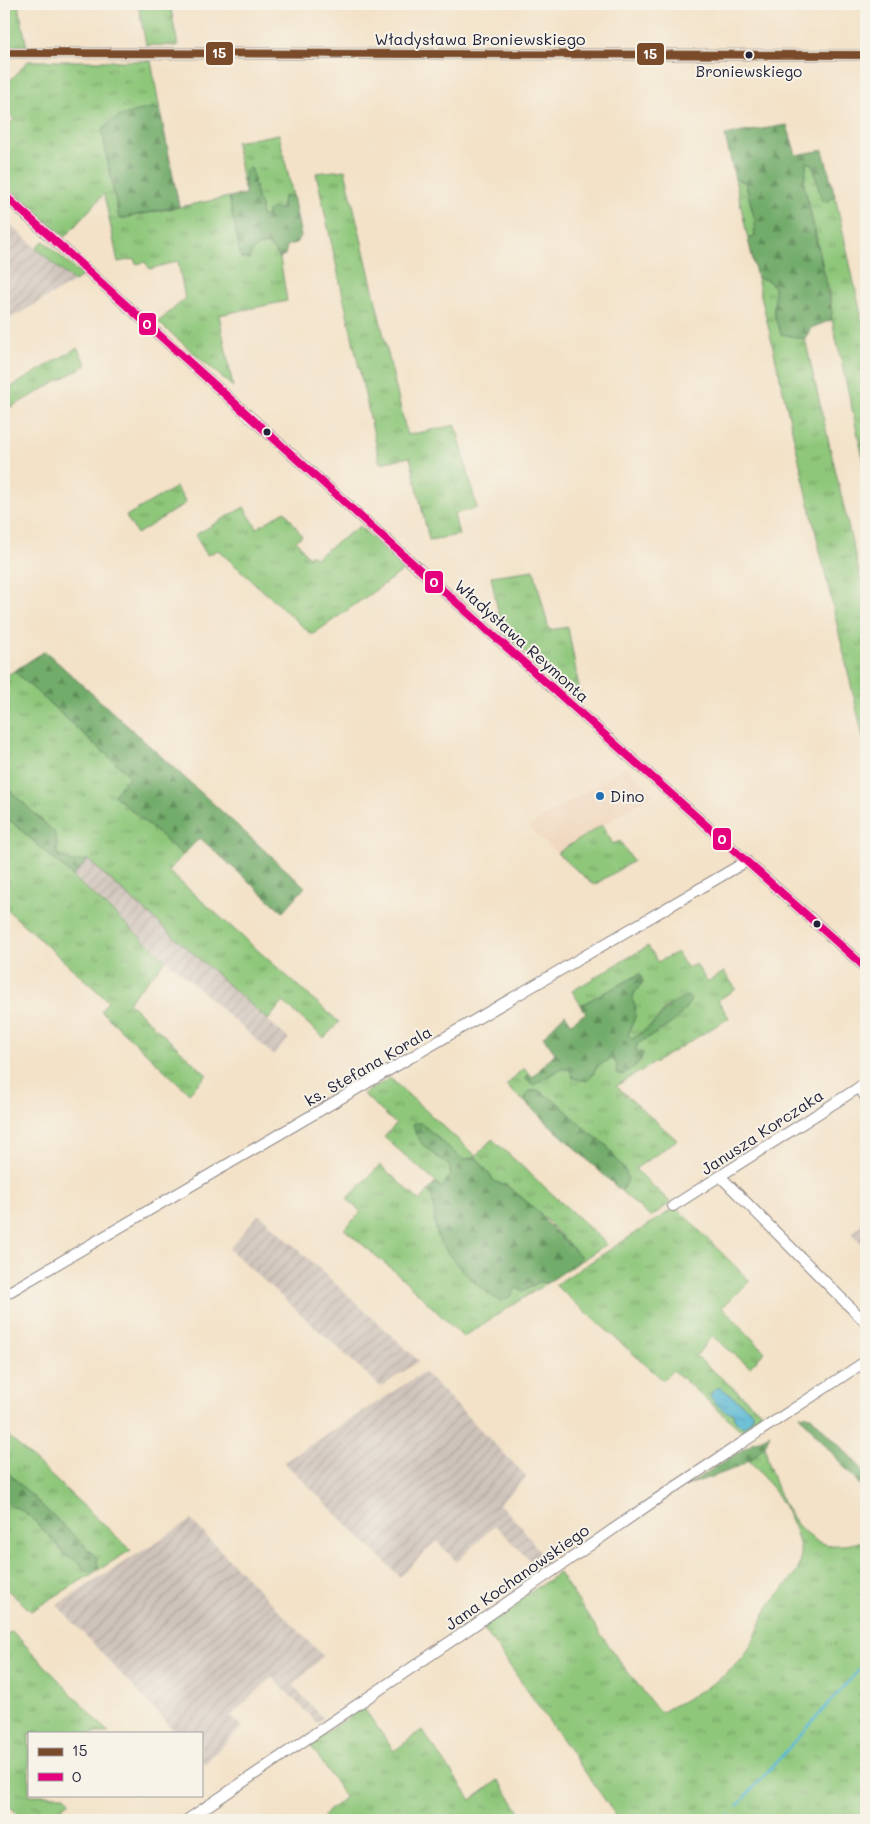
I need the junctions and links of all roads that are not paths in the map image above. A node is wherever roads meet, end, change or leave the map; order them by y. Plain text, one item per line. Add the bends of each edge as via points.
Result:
1 (4, 53) edge
2 (866, 55) edge
3 (4, 195) edge
4 (746, 861) junction
5 (866, 968) edge
6 (863, 1085) edge
7 (866, 1098) edge
8 (721, 1177) junction
9 (673, 1206) dead end
10 (4, 1295) edge
11 (866, 1323) edge
12 (866, 1361) edge
13 (187, 1820) edge

1 - 2 street, Władysława Broniewskiego
3 - 4 street, Władysława Reymonta
4 - 5 street, Władysława Reymonta
4 - 10 street, ks. Stefana Korala
6 - 7 street
6 - 8 street, Janusza Korczaka
8 - 9 street, Janusza Korczaka
8 - 11 street
12 - 13 street, Jana Kochanowskiego

